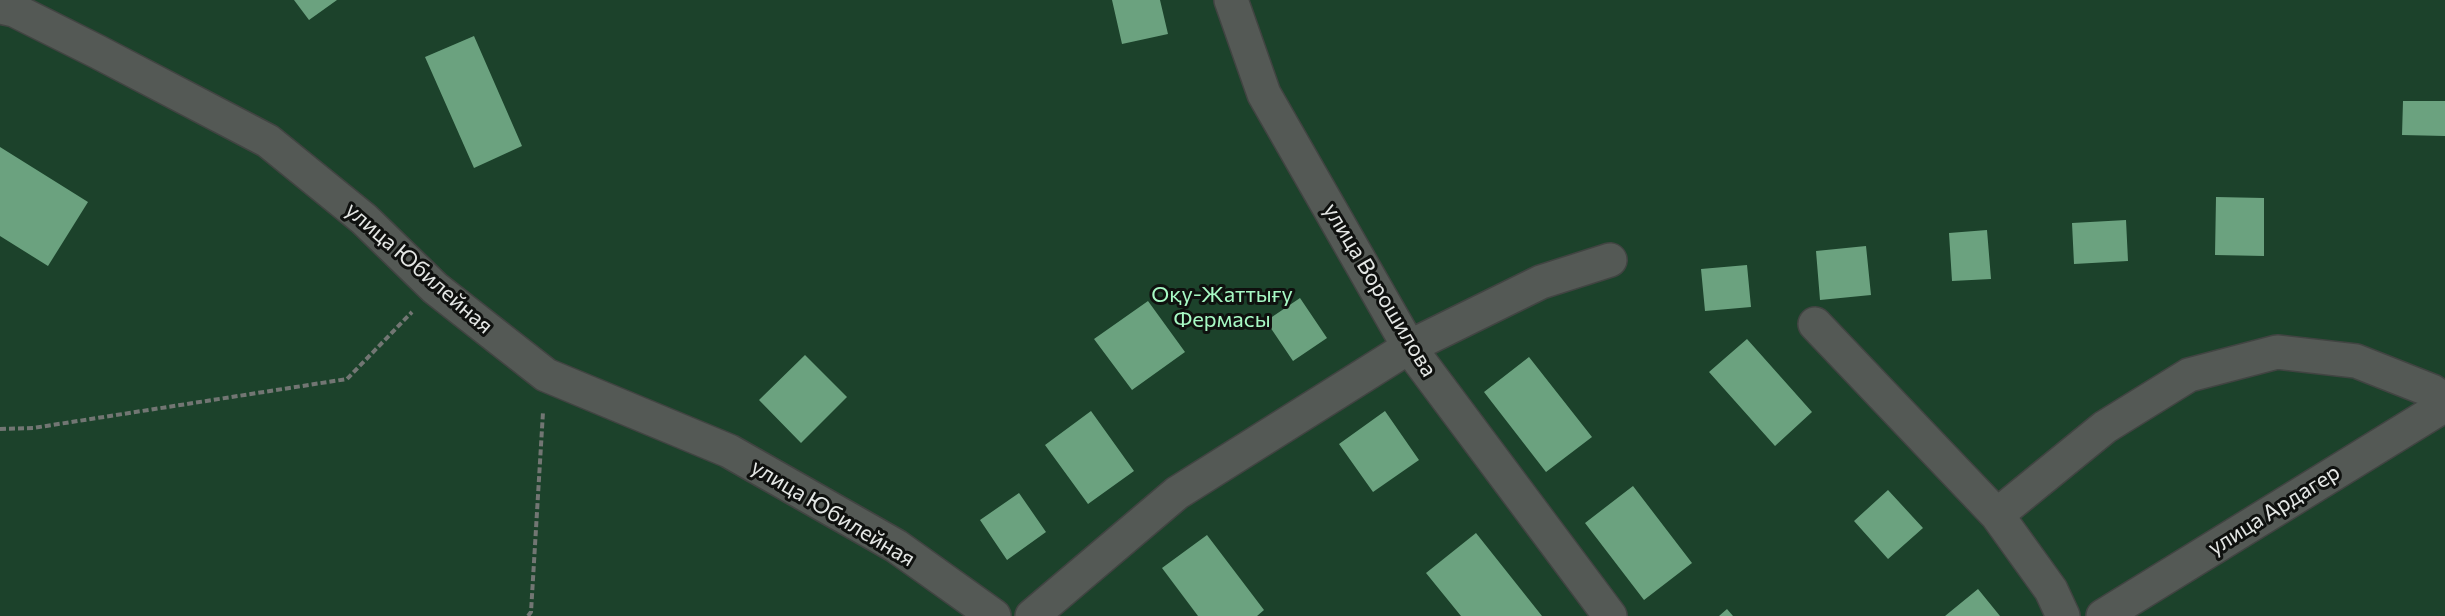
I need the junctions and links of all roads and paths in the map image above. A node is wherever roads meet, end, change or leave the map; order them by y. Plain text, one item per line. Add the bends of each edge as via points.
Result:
1 (1231, 0) edge
2 (15, 6) edge
3 (1610, 260) dead end
4 (435, 288) junction
5 (1815, 324) dead end
6 (1409, 347) junction
7 (546, 375) junction
8 (2445, 402) edge
9 (0, 429) edge
10 (1997, 515) junction
11 (528, 616) edge
12 (994, 616) edge
13 (1032, 616) edge
14 (1610, 616) edge
15 (2063, 616) edge
16 (2103, 616) edge

1 - 6 street, улица Ворошилова via 1264,94
2 - 4 street, улица Юбилейная via 268,141 364,219
3 - 6 street via 1541,282
4 - 7 street, улица Юбилейная
4 - 9 path via 347,379 33,428
5 - 10 street
6 - 13 street via 1177,493
6 - 14 street, улица Ворошилова
7 - 11 path
7 - 12 street, улица Юбилейная via 729,452 896,546
8 - 10 street via 2432,391 2356,361 2277,352 2189,375 2105,427
8 - 16 street, улица Ардагер
10 - 15 street via 2050,590

